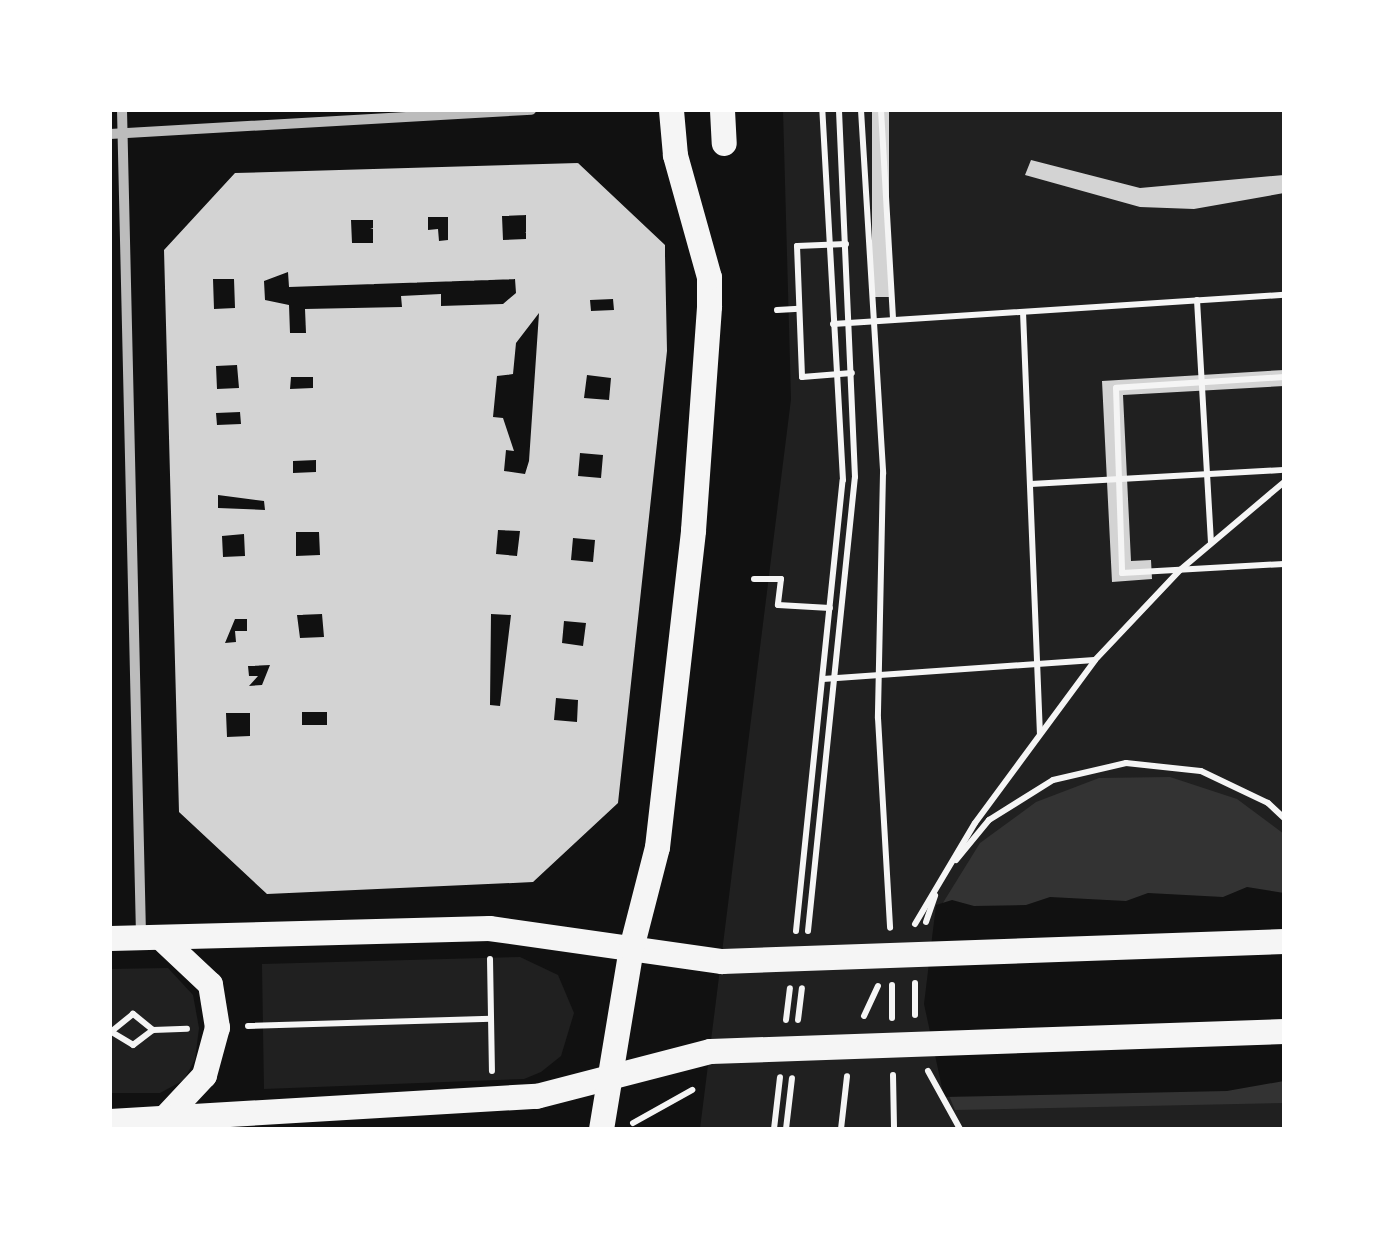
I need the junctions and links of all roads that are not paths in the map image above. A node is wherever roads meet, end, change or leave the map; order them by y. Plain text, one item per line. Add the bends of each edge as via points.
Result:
1 (122, 110) edge
2 (532, 110) edge
3 (671, 110) edge
4 (722, 110) edge
5 (116, 134) edge
6 (724, 144) dead end
7 (110, 938) edge
8 (151, 938) junction
9 (1284, 941) edge
10 (631, 948) junction
11 (1284, 1031) edge
12 (608, 1079) junction
13 (162, 1120) junction
14 (110, 1121) edge
15 (601, 1129) edge

1 - 5 street
2 - 5 street
3 - 10 main road via 676,155 709,277 709,306 694,530 657,847
4 - 6 main road
5 - 8 street
7 - 8 main road
8 - 10 main road via 490,928
8 - 13 main road via 210,984 217,1028 204,1075
9 - 10 main road via 722,960
10 - 12 main road
11 - 12 main road via 710,1052
12 - 13 main road via 491,1100
12 - 15 main road
13 - 14 main road

